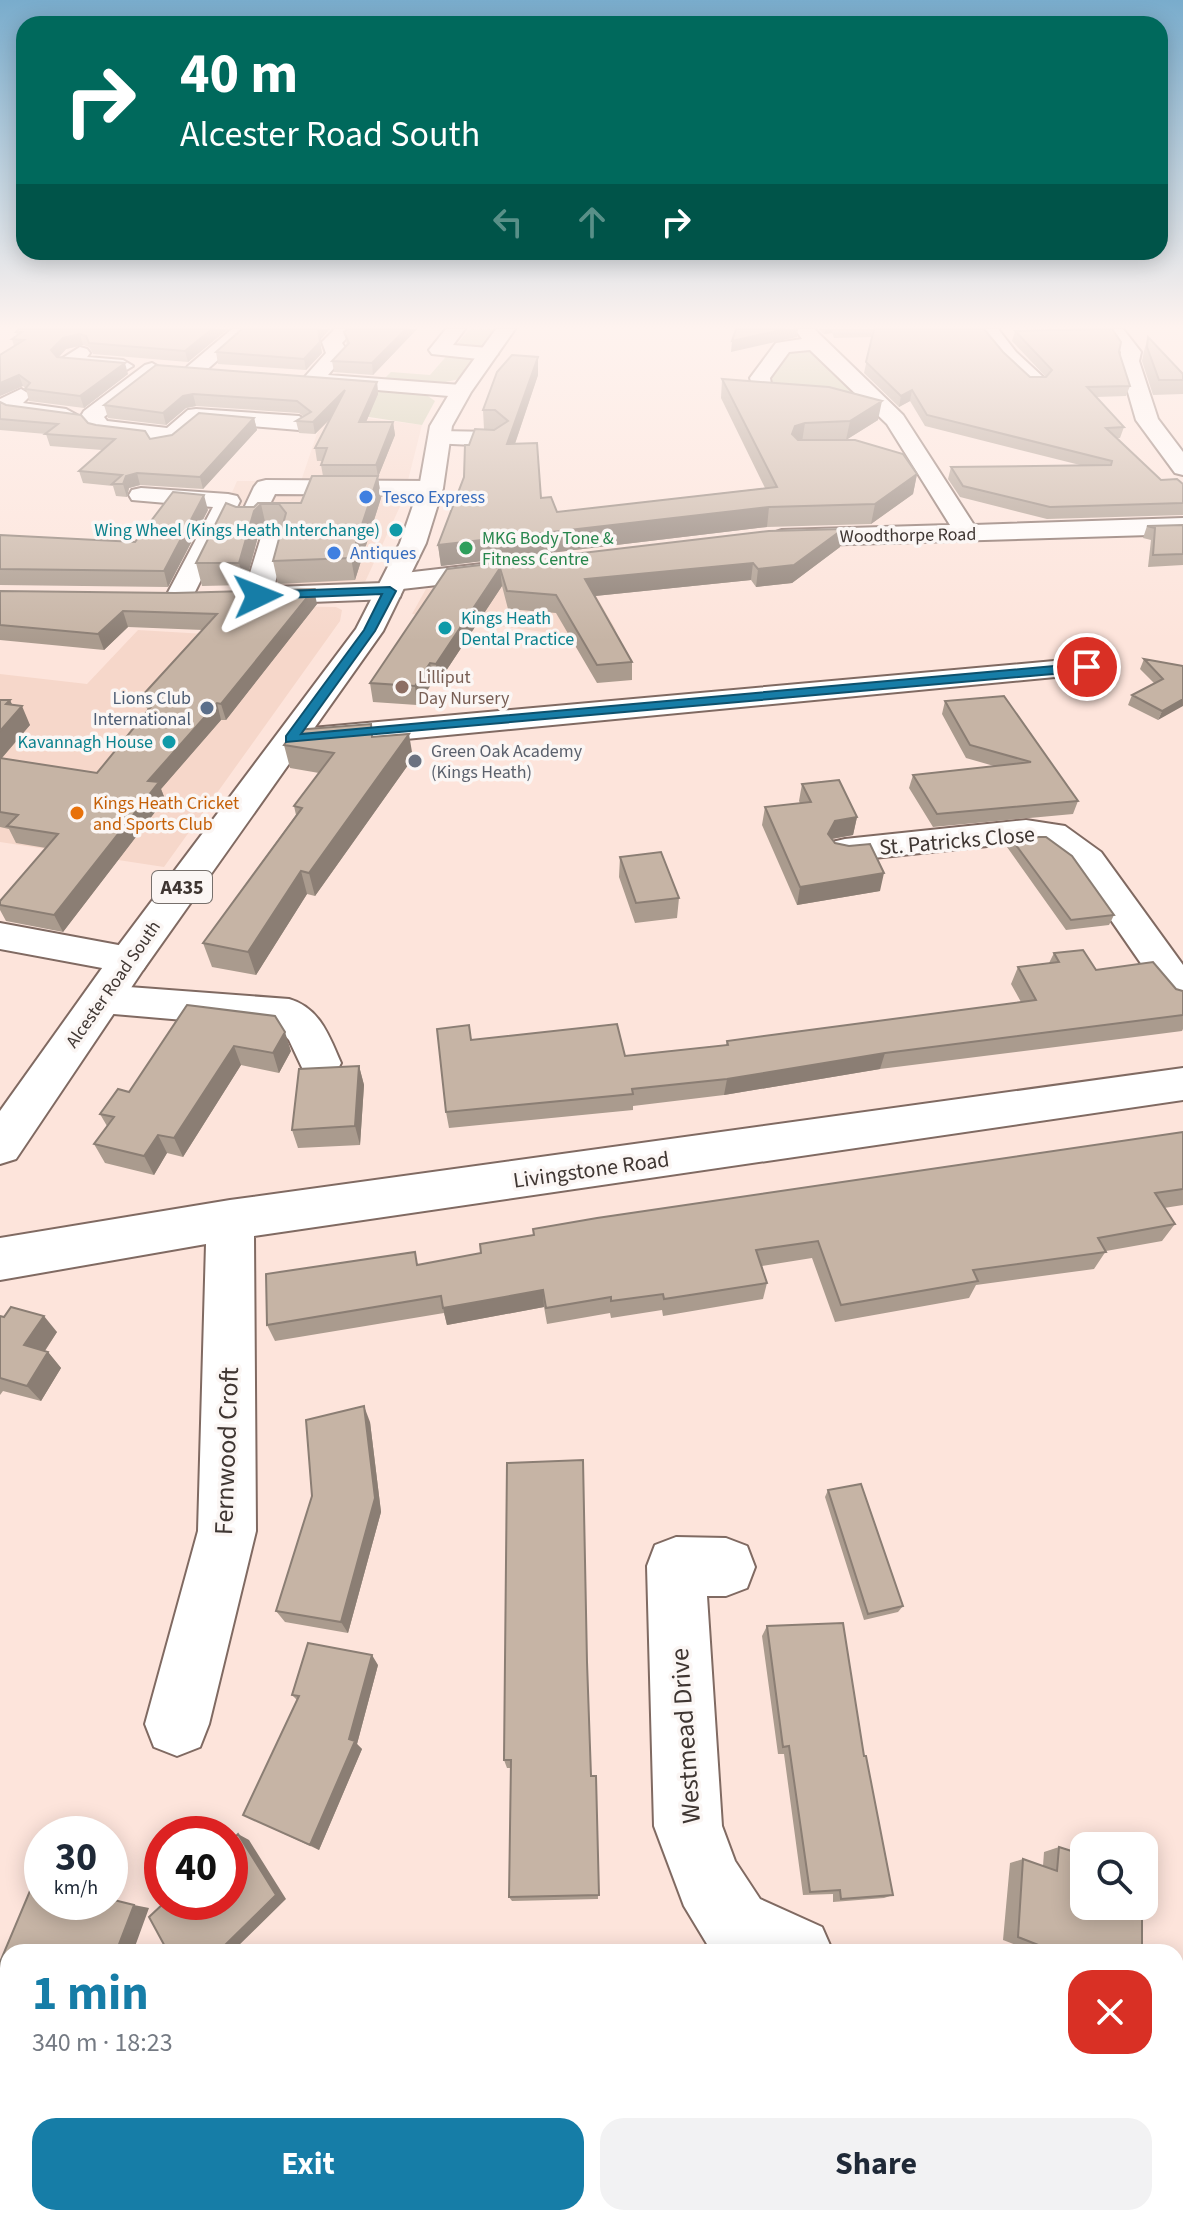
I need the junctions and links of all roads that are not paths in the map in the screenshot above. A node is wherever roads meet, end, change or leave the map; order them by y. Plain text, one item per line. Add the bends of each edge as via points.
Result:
1 (152, 433) edge
2 (174, 433) edge
3 (440, 433) edge
4 (907, 433) edge
5 (1157, 433) edge
6 (439, 438) junction
7 (495, 439) edge
8 (925, 451) junction
9 (890, 457) edge
10 (1183, 468) edge
11 (431, 488) junction
12 (141, 495) dead end
13 (250, 521) edge
14 (1183, 526) edge
15 (967, 533) junction
16 (275, 534) dead end
17 (752, 540) edge
18 (522, 568) edge
19 (393, 586) junction
20 (258, 596) junction
21 (179, 598) junction
22 (148, 599) edge
23 (1087, 667) dead end
24 (291, 739) junction
25 (845, 850) edge
26 (0, 936) edge
27 (129, 960) junction
28 (1183, 994) edge
29 (102, 999) junction
30 (320, 1063) dead end
31 (1183, 1084) edge
32 (0, 1146) edge
33 (230, 1220) junction
34 (0, 1259) edge
35 (726, 1567) dead end
36 (177, 1724) dead end
37 (779, 1944) edge

1 - 2 main road
3 - 6 main road, Alcester Road South / A435
4 - 8 main road
5 - 10 main road
6 - 7 main road
6 - 11 main road, Alcester Road South / A435
8 - 9 main road
8 - 15 main road
11 - 13 main road via 266,487
11 - 19 main road, Alcester Road South / A435
12 - 21 main road via 228,501
14 - 15 main road, Woodthorpe Road
15 - 17 main road, Woodthorpe Road
16 - 20 main road
18 - 19 main road
19 - 20 main road
19 - 24 main road, Alcester Road South / A435 via 369,631
20 - 21 main road
21 - 22 main road
23 - 24 main road
24 - 27 main road, Alcester Road South / A435
25 - 28 main road, St. Patricks Close via 1026,831 1053,834 1088,860
26 - 27 main road
27 - 29 main road, Alcester Road South / A435
29 - 30 main road via 289,1014 307,1032
29 - 32 main road, Alcester Road South / A435
31 - 33 main road, Livingstone Road
33 - 34 main road, Livingstone Road
33 - 36 main road, Fernwood Croft via 227,1531
35 - 37 main road, Westmead Drive via 676,1566 688,1826 708,1882 735,1924

